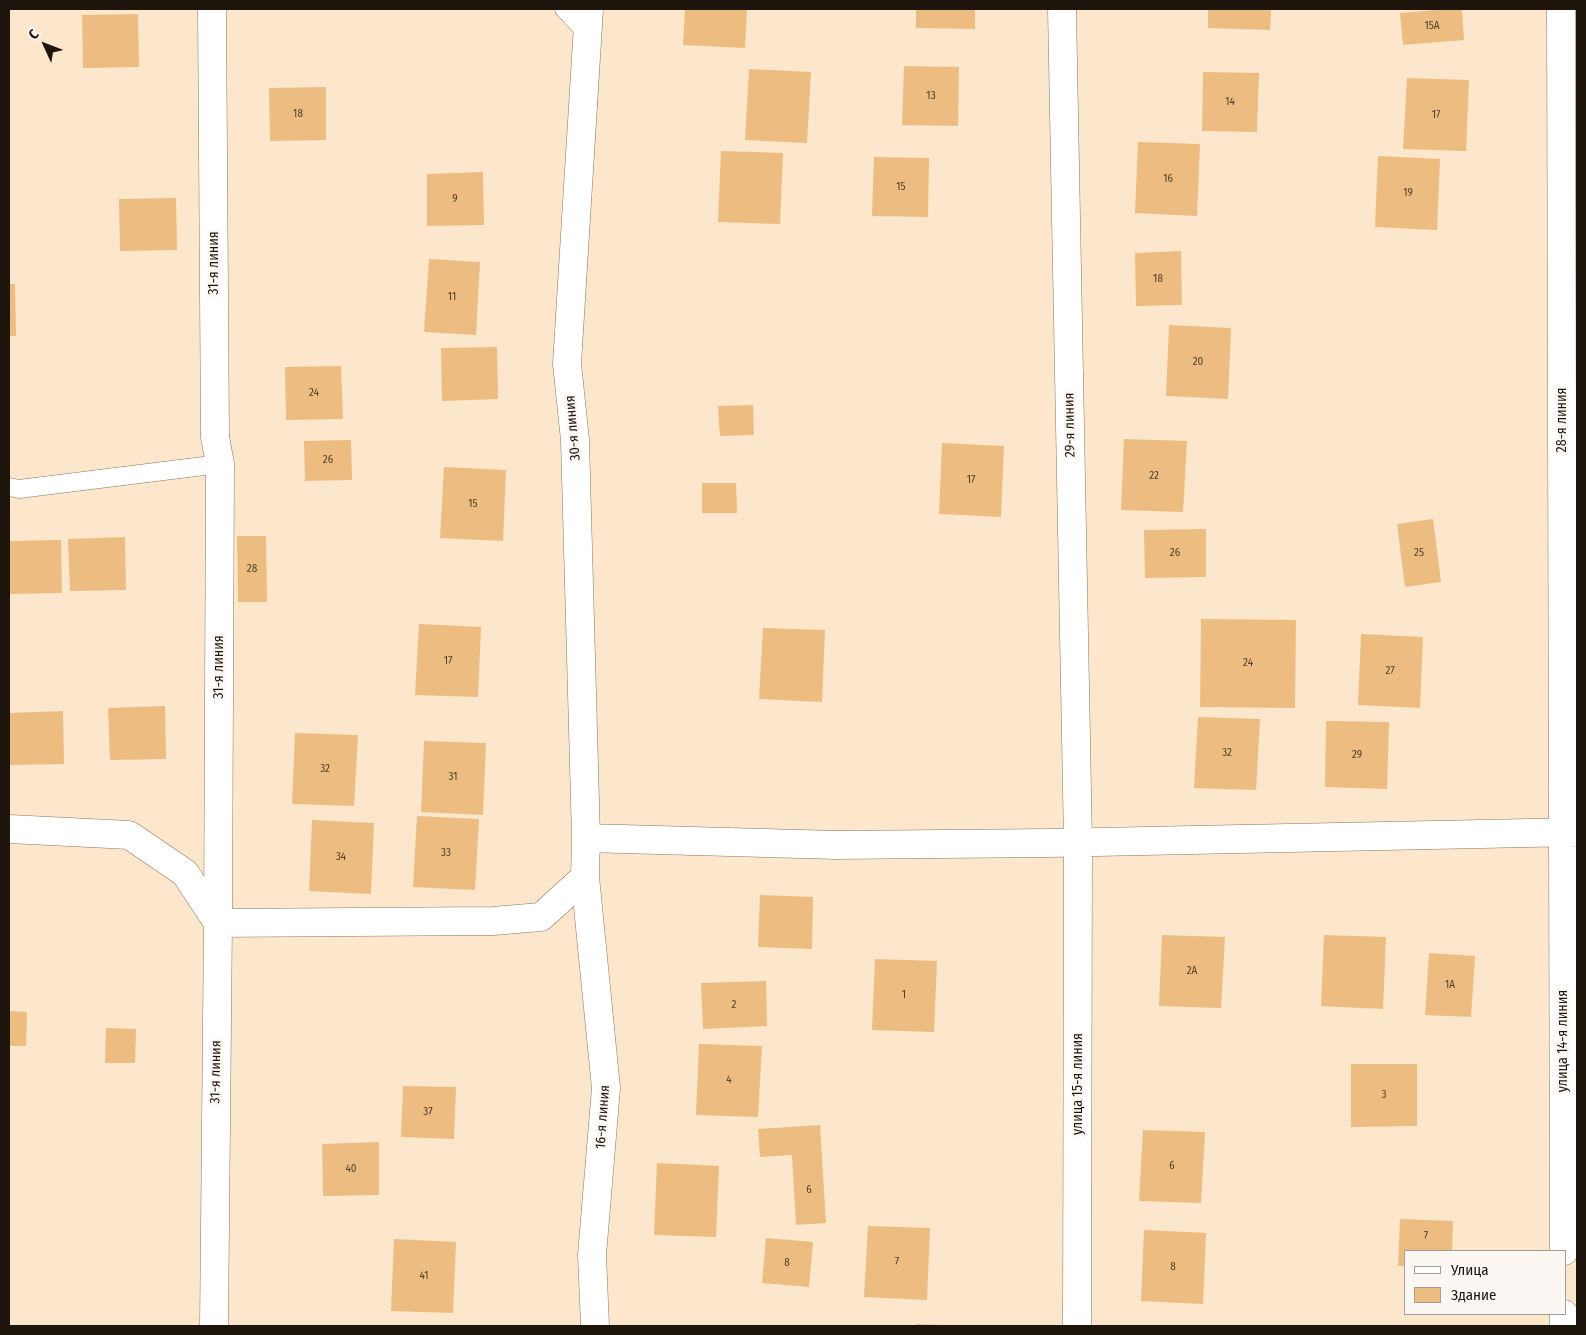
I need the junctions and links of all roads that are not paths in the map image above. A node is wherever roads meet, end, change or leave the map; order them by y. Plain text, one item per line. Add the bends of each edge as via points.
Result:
1 (212, 9) edge
2 (564, 9) edge
3 (1062, 9) edge
4 (1561, 9) edge
5 (588, 22) edge
6 (220, 464) junction
7 (9, 488) edge
8 (9, 829) edge
9 (1570, 832) edge
10 (1078, 842) junction
11 (586, 843) junction
12 (585, 876) junction
13 (218, 923) junction
14 (1564, 1250) edge
15 (214, 1326) edge
16 (595, 1326) edge
17 (1077, 1326) edge

1 - 6 street, 31-я линия via 215,437
2 - 5 lane
3 - 10 street, 29-я линия
4 - 9 street, 28-я линия
5 - 11 street, 30-я линия via 567,364 575,440
6 - 7 lane
6 - 13 street, 31-я линия
8 - 13 street via 129,835 186,873
9 - 10 street
9 - 14 street, улица 14-я линия
10 - 11 street via 836,845
10 - 17 street, улица 15-я линия
11 - 12 street, 16-я линия
12 - 13 street via 541,917 493,921
12 - 16 street, 16-я линия via 606,1088 592,1255
13 - 15 street, 31-я линия

